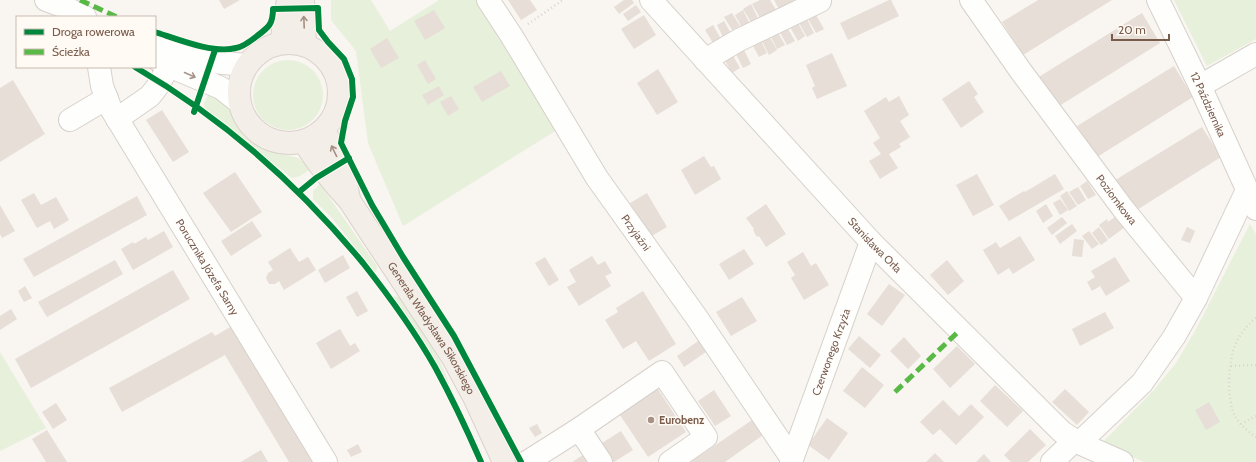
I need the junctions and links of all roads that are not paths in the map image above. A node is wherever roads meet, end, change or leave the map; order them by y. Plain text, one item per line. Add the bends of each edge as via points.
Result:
1 (46, 0) edge
2 (288, 0) edge
3 (303, 0) edge
4 (488, 0) edge
5 (651, 0) edge
6 (971, 0) edge
7 (1158, 0) edge
8 (820, 1) edge
9 (83, 16) edge
10 (282, 43) junction
11 (156, 45) edge
12 (305, 45) junction
13 (1256, 54) edge
14 (706, 60) junction
15 (162, 62) edge
16 (247, 65) junction
17 (99, 68) edge
18 (1200, 86) junction
19 (107, 98) junction
20 (239, 102) junction
21 (117, 119) junction
22 (70, 120) dead end
23 (324, 130) junction
24 (304, 142) junction
25 (1247, 190) junction
26 (349, 200) junction
27 (1256, 209) edge
28 (871, 242) junction
29 (1196, 298) junction
30 (579, 429) junction
31 (1076, 442) junction
32 (792, 461) edge
33 (326, 462) edge
34 (504, 462) edge
35 (527, 462) edge
36 (601, 462) edge
37 (670, 462) edge
38 (1052, 462) edge
39 (1122, 462) edge

1 - 9 street
2 - 10 main road
12 -> 3 main road
4 - 32 street, Przyjaźni via 597,178 697,318
5 - 14 street, Stanisława Orła
6 - 29 street, Poziomkowa via 1124,210
7 - 18 street, 12 Października
8 - 14 street via 739,40
10 - 12 main road
10 - 16 main road via 268,46 256,54
11 - 16 street via 198,60
12 - 23 main road via 320,53 332,66 338,82 339,99 336,110
13 - 18 street
14 - 28 street, Stanisława Orła
15 -> 20 street via 221,88
15 - 21 street via 157,87 150,96
16 - 20 main road via 238,89
17 - 19 street, Porucznika Józefa Sarny
18 - 25 street, 12 Października
19 - 21 street, Porucznika Józefa Sarny
19 - 22 street
20 - 24 main road via 244,118 255,132 270,140 287,144
21 - 33 street, Porucznika Józefa Sarny
23 - 24 main road
26 -> 23 main road, Generała Władysława Sikorskiego via 345,178
24 - 26 main road, Generała Władysława Sikorskiego via 334,185
25 - 27 street, 12 Października
25 - 29 street
26 - 34 main road, Generała Władysława Sikorskiego via 452,358 474,397
28 - 31 street, Stanisława Orła via 1062,432
28 - 32 street, Czerwonego Krzyża
29 - 31 street via 1174,337 1142,383
30 - 35 street
30 - 36 street
30 - 37 street via 662,372 706,437
31 - 38 street
31 - 39 street, Stanisława Orła

